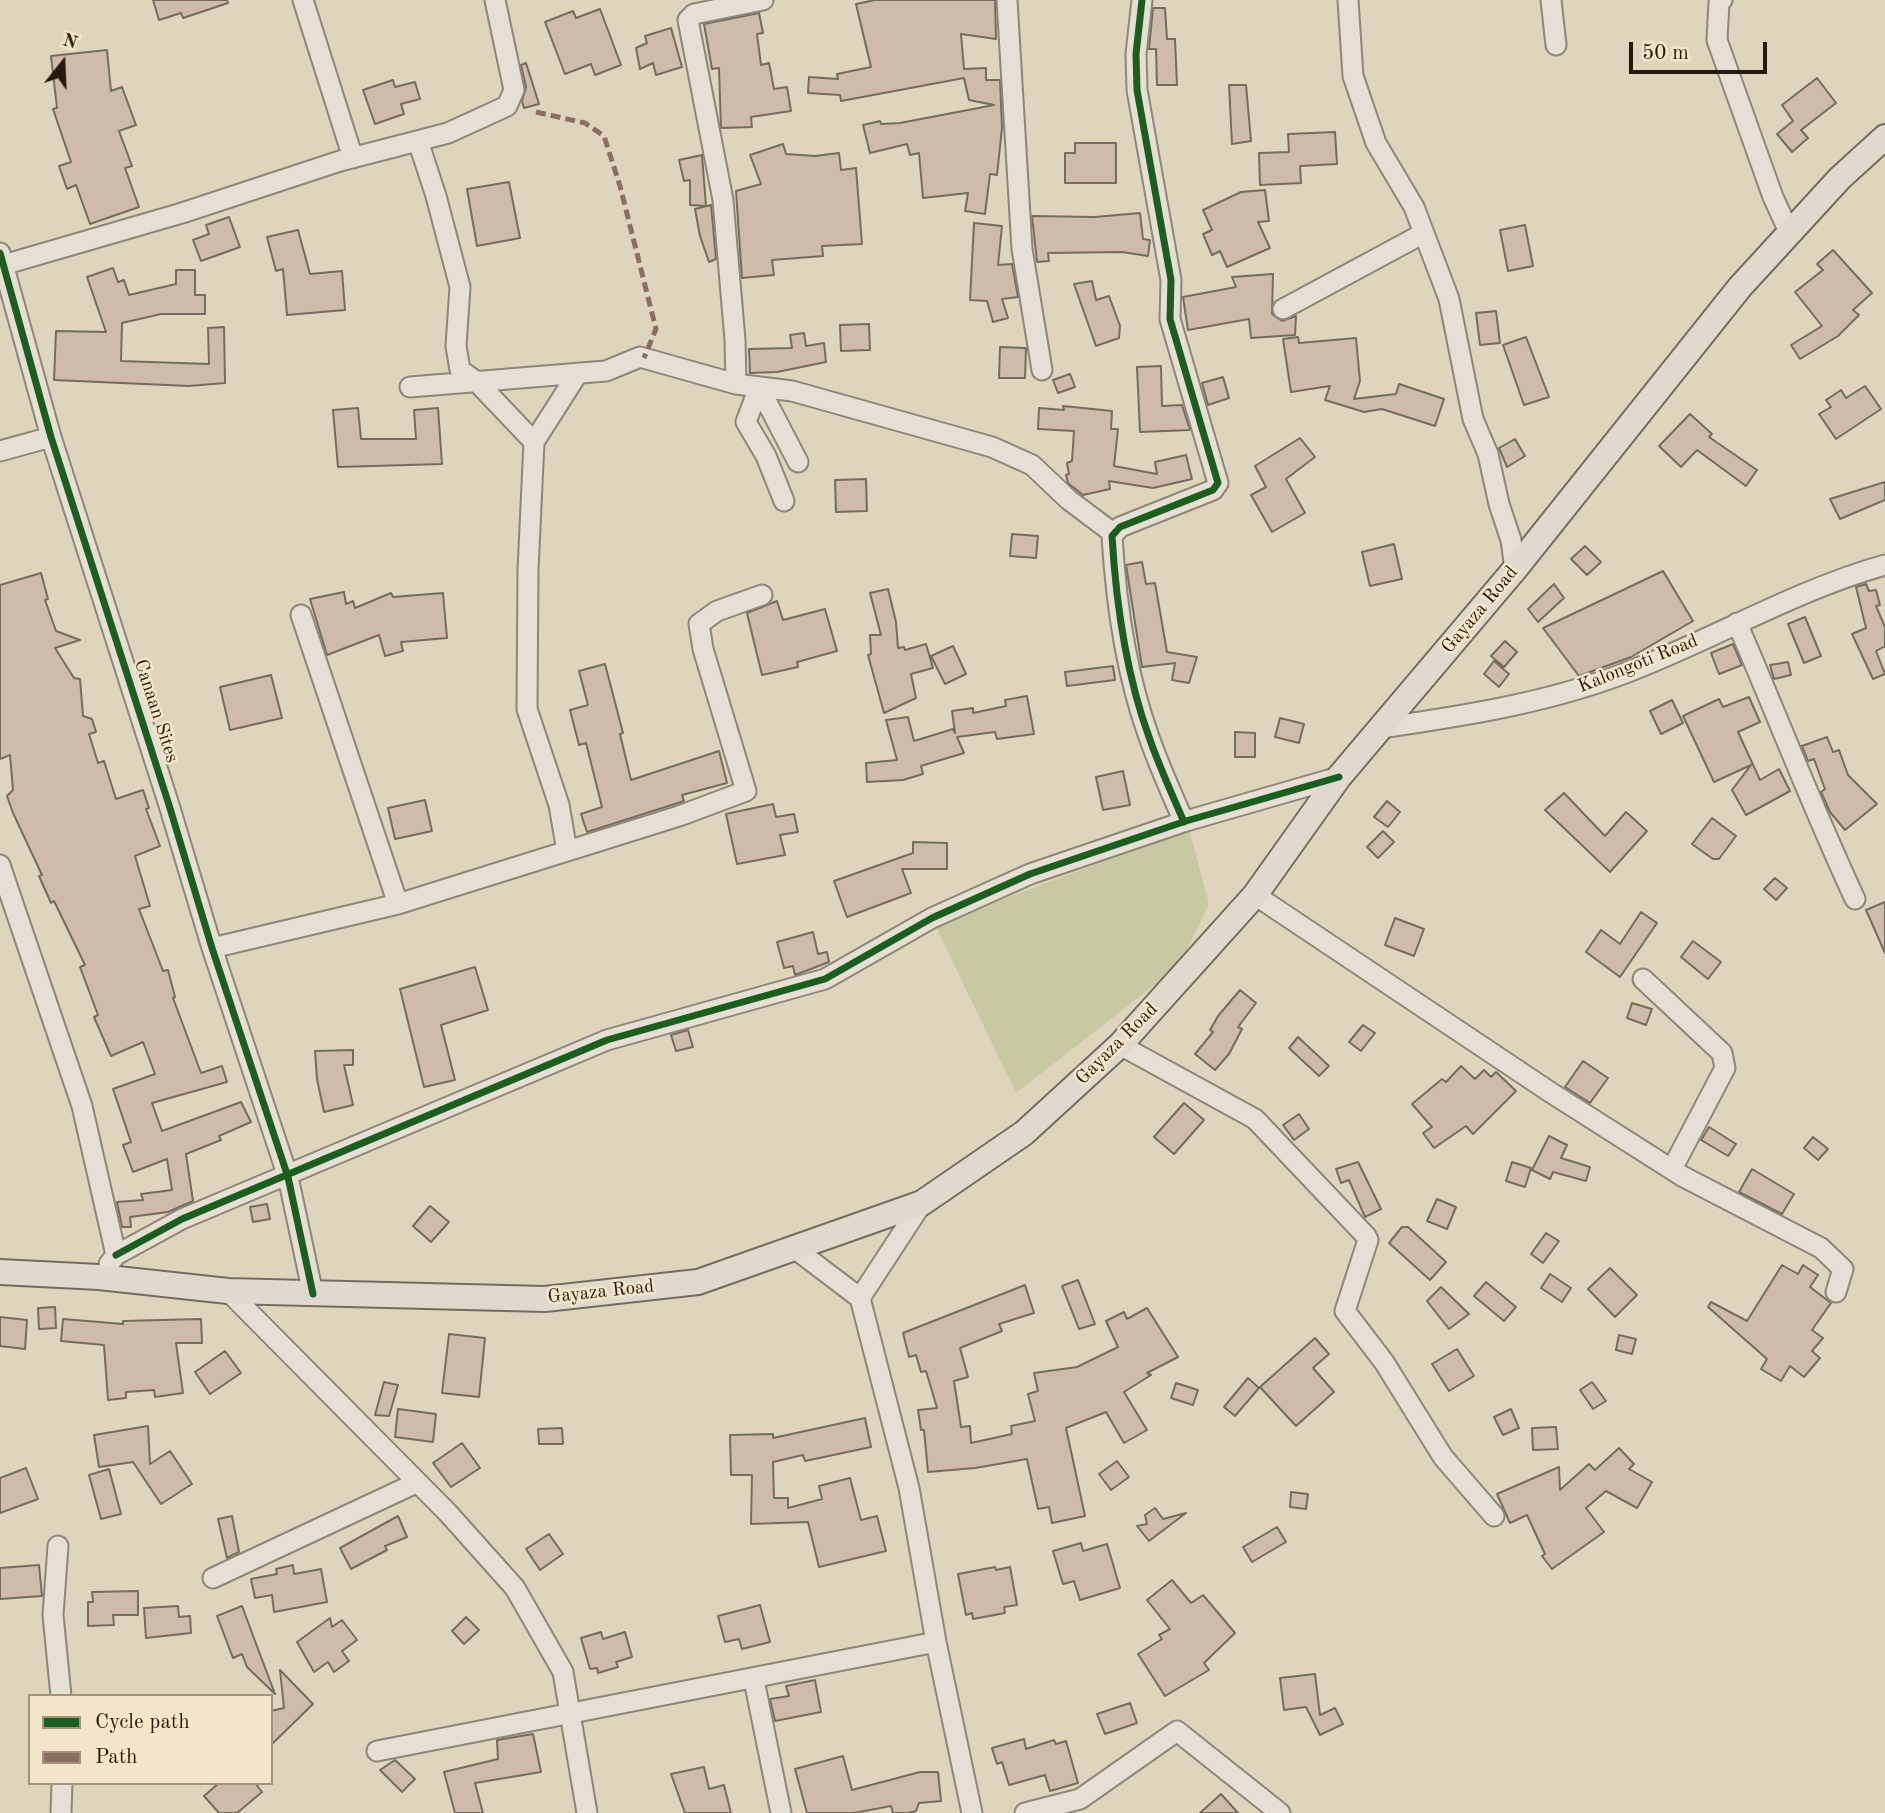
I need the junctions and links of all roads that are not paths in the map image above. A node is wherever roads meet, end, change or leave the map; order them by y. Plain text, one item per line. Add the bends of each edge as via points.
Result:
1 (303, 0) edge
2 (495, 0) edge
3 (763, 0) edge
4 (1007, 0) edge
5 (1142, 0) edge
6 (1348, 0) edge
7 (1551, 0) edge
8 (1722, 0) edge
9 (1556, 45) dead end
10 (1885, 137) edge
11 (418, 141) junction
12 (353, 158) junction
13 (1424, 233) junction
14 (1790, 234) junction
15 (2, 259) edge
16 (1283, 309) dead end
17 (1042, 370) dead end
18 (578, 373) junction
19 (477, 382) junction
20 (736, 384) junction
21 (410, 387) dead end
22 (759, 387) junction
23 (51, 437) junction
24 (534, 442) junction
25 (0, 451) edge
26 (798, 462) dead end
27 (784, 501) dead end
28 (1113, 533) junction
29 (1885, 565) edge
30 (1515, 569) junction
31 (762, 594) dead end
32 (301, 615) dead end
33 (1737, 623) junction
34 (1381, 728) junction
35 (1339, 778) junction
36 (1184, 822) junction
37 (567, 851) junction
38 (2, 878) edge
39 (1255, 895) junction
40 (1855, 899) dead end
41 (398, 904) junction
42 (212, 948) junction
43 (1643, 979) dead end
44 (1120, 1045) junction
45 (1672, 1169) junction
46 (288, 1177) junction
47 (922, 1203) junction
48 (794, 1248) junction
49 (116, 1255) junction
50 (0, 1272) edge
51 (99, 1277) junction
52 (228, 1291) junction
53 (1836, 1292) dead end
54 (313, 1294) junction
55 (859, 1298) junction
56 (416, 1483) junction
57 (1494, 1516) dead end
58 (58, 1546) dead end
59 (213, 1578) dead end
60 (936, 1642) junction
61 (754, 1680) junction
62 (61, 1694) edge
63 (569, 1716) junction
64 (377, 1751) dead end
65 (61, 1785) edge
66 (61, 1813) edge
67 (587, 1813) edge
68 (781, 1813) edge
69 (972, 1813) edge
70 (1025, 1813) edge
71 (1280, 1813) edge

1 - 12 street
2 - 11 street via 514,90 507,106 448,133
3 - 20 street via 694,14 688,20 723,200
4 - 17 street via 1022,249
5 - 28 street via 1137,90 1171,280 1170,319 1218,483 1213,490
6 - 13 street via 1353,76 1376,143 1415,207
7 - 9 street
8 - 14 street via 1717,40
10 - 14 main road, Gayaza Road
11 - 12 street
11 - 19 street via 460,287 456,346 460,370
12 - 15 street via 182,213
13 - 16 street
13 - 30 street via 1449,299 1473,419 1488,454
14 - 30 main road, Gayaza Road via 1740,287
15 - 23 street, Canaan Sites
18 - 19 street
18 - 20 street via 606,371 638,357
18 - 24 street
19 - 21 street
19 - 24 street
20 - 22 street
22 - 26 street
22 - 27 street via 746,422
22 - 28 street via 792,391 992,447 1032,465
23 - 25 street
23 - 42 street, Canaan Sites
24 - 37 street via 527,709 559,805
28 - 36 street via 1115,588 1129,661 1148,736
29 - 33 street, Kalongoti Road
30 - 34 main road, Gayaza Road
31 - 37 street via 717,611 699,624 747,791
32 - 41 street
33 - 34 street, Kalongoti Road via 1620,675 1546,699
33 - 40 street
34 - 35 main road, Gayaza Road
35 - 36 street
35 - 39 main road, Gayaza Road
36 - 46 street via 1030,874 932,918 825,979 607,1040
37 - 41 street
38 - 49 street via 82,1106
39 - 44 main road, Gayaza Road
39 - 45 street
41 - 42 street
42 - 46 street, Canaan Sites
43 - 45 street via 1725,1060
44 - 47 main road, Gayaza Road via 1024,1133
44 - 57 street via 1255,1119 1366,1236 1345,1311 1384,1362 1443,1457
45 - 53 street via 1821,1248 1843,1269
46 - 49 street via 182,1219
46 - 54 street, Canaan Sites
47 - 48 main road, Gayaza Road
47 - 55 street
48 - 54 main road, Gayaza Road via 698,1282 545,1299
48 - 55 street
49 - 51 street
50 - 51 main road, Gayaza Road
51 - 52 main road, Gayaza Road
52 - 54 main road, Gayaza Road
52 - 56 street
55 - 60 street via 909,1488
56 - 59 street
56 - 63 street via 514,1588 563,1672
58 - 62 street via 53,1615
60 - 61 street
60 - 69 street
61 - 63 street
61 - 68 street
63 - 64 street
63 - 67 street
65 - 66 street
70 - 71 street via 1080,1799 1177,1731

